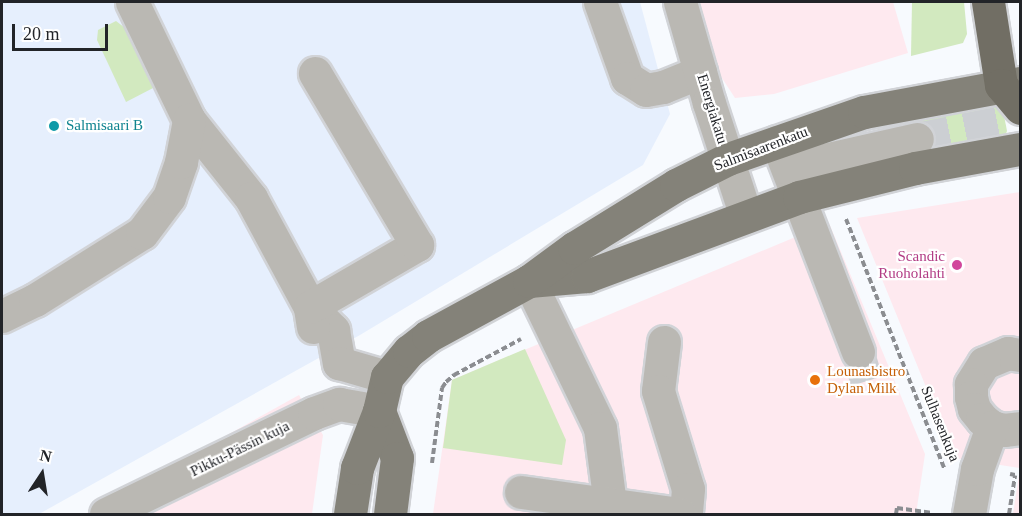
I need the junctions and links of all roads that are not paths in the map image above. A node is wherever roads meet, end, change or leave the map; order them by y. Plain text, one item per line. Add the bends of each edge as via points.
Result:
1 (132, 2) edge
2 (600, 2) edge
3 (680, 2) edge
4 (988, 2) edge
5 (700, 72) junction
6 (315, 73) dead end
7 (1014, 92) edge
8 (189, 120) junction
9 (917, 139) tunnel mouth
10 (1020, 149) edge
11 (728, 159) junction
12 (788, 169) junction
13 (746, 216) junction
14 (529, 280) junction
15 (310, 307) junction
16 (2, 316) edge
17 (664, 342) dead end
18 (858, 351) tunnel mouth
19 (1020, 355) edge
20 (387, 377) junction
21 (378, 411) junction
22 (1006, 427) edge
23 (521, 492) dead end
24 (610, 504) junction
25 (970, 512) edge
26 (106, 514) edge
27 (350, 514) edge
28 (390, 514) edge
29 (679, 514) edge
30 (686, 514) edge

1 - 8 street
2 - 5 street via 627,78 646,90
3 - 5 street, Energiakatu
4 - 7 highway
5 - 11 street, Energiakatu
6 - 15 street via 417,245
7 - 12 main road, Salmisaarenkatu via 864,112
8 - 15 street via 251,198
8 - 16 street via 170,196 142,233 35,300
9 - 12 street
10 - 12 main road, Salmisaarenkatu via 915,168
11 - 12 main road, Salmisaarenkatu
11 - 13 street, Energiakatu
11 - 14 main road, Salmisaarenkatu via 676,185
12 - 13 main road, Salmisaarenkatu
12 - 18 street
13 - 14 main road, Salmisaarenkatu via 587,276
14 - 20 main road, Salmisaarenkatu via 428,336
14 - 24 street via 600,428
15 - 20 street via 333,330 339,363
17 - 30 street via 658,391 688,489
19 - 22 street via 1008,353 984,363 971,384 974,409 982,420
20 - 21 main road, Salmisaarenkatu
21 - 26 street, Pikku-Pässin kuja via 339,404 314,412
21 - 27 main road, Salmisaarenkatu via 357,468
21 - 28 main road via 397,458
22 - 25 street via 977,469
23 - 24 street
24 - 29 street

